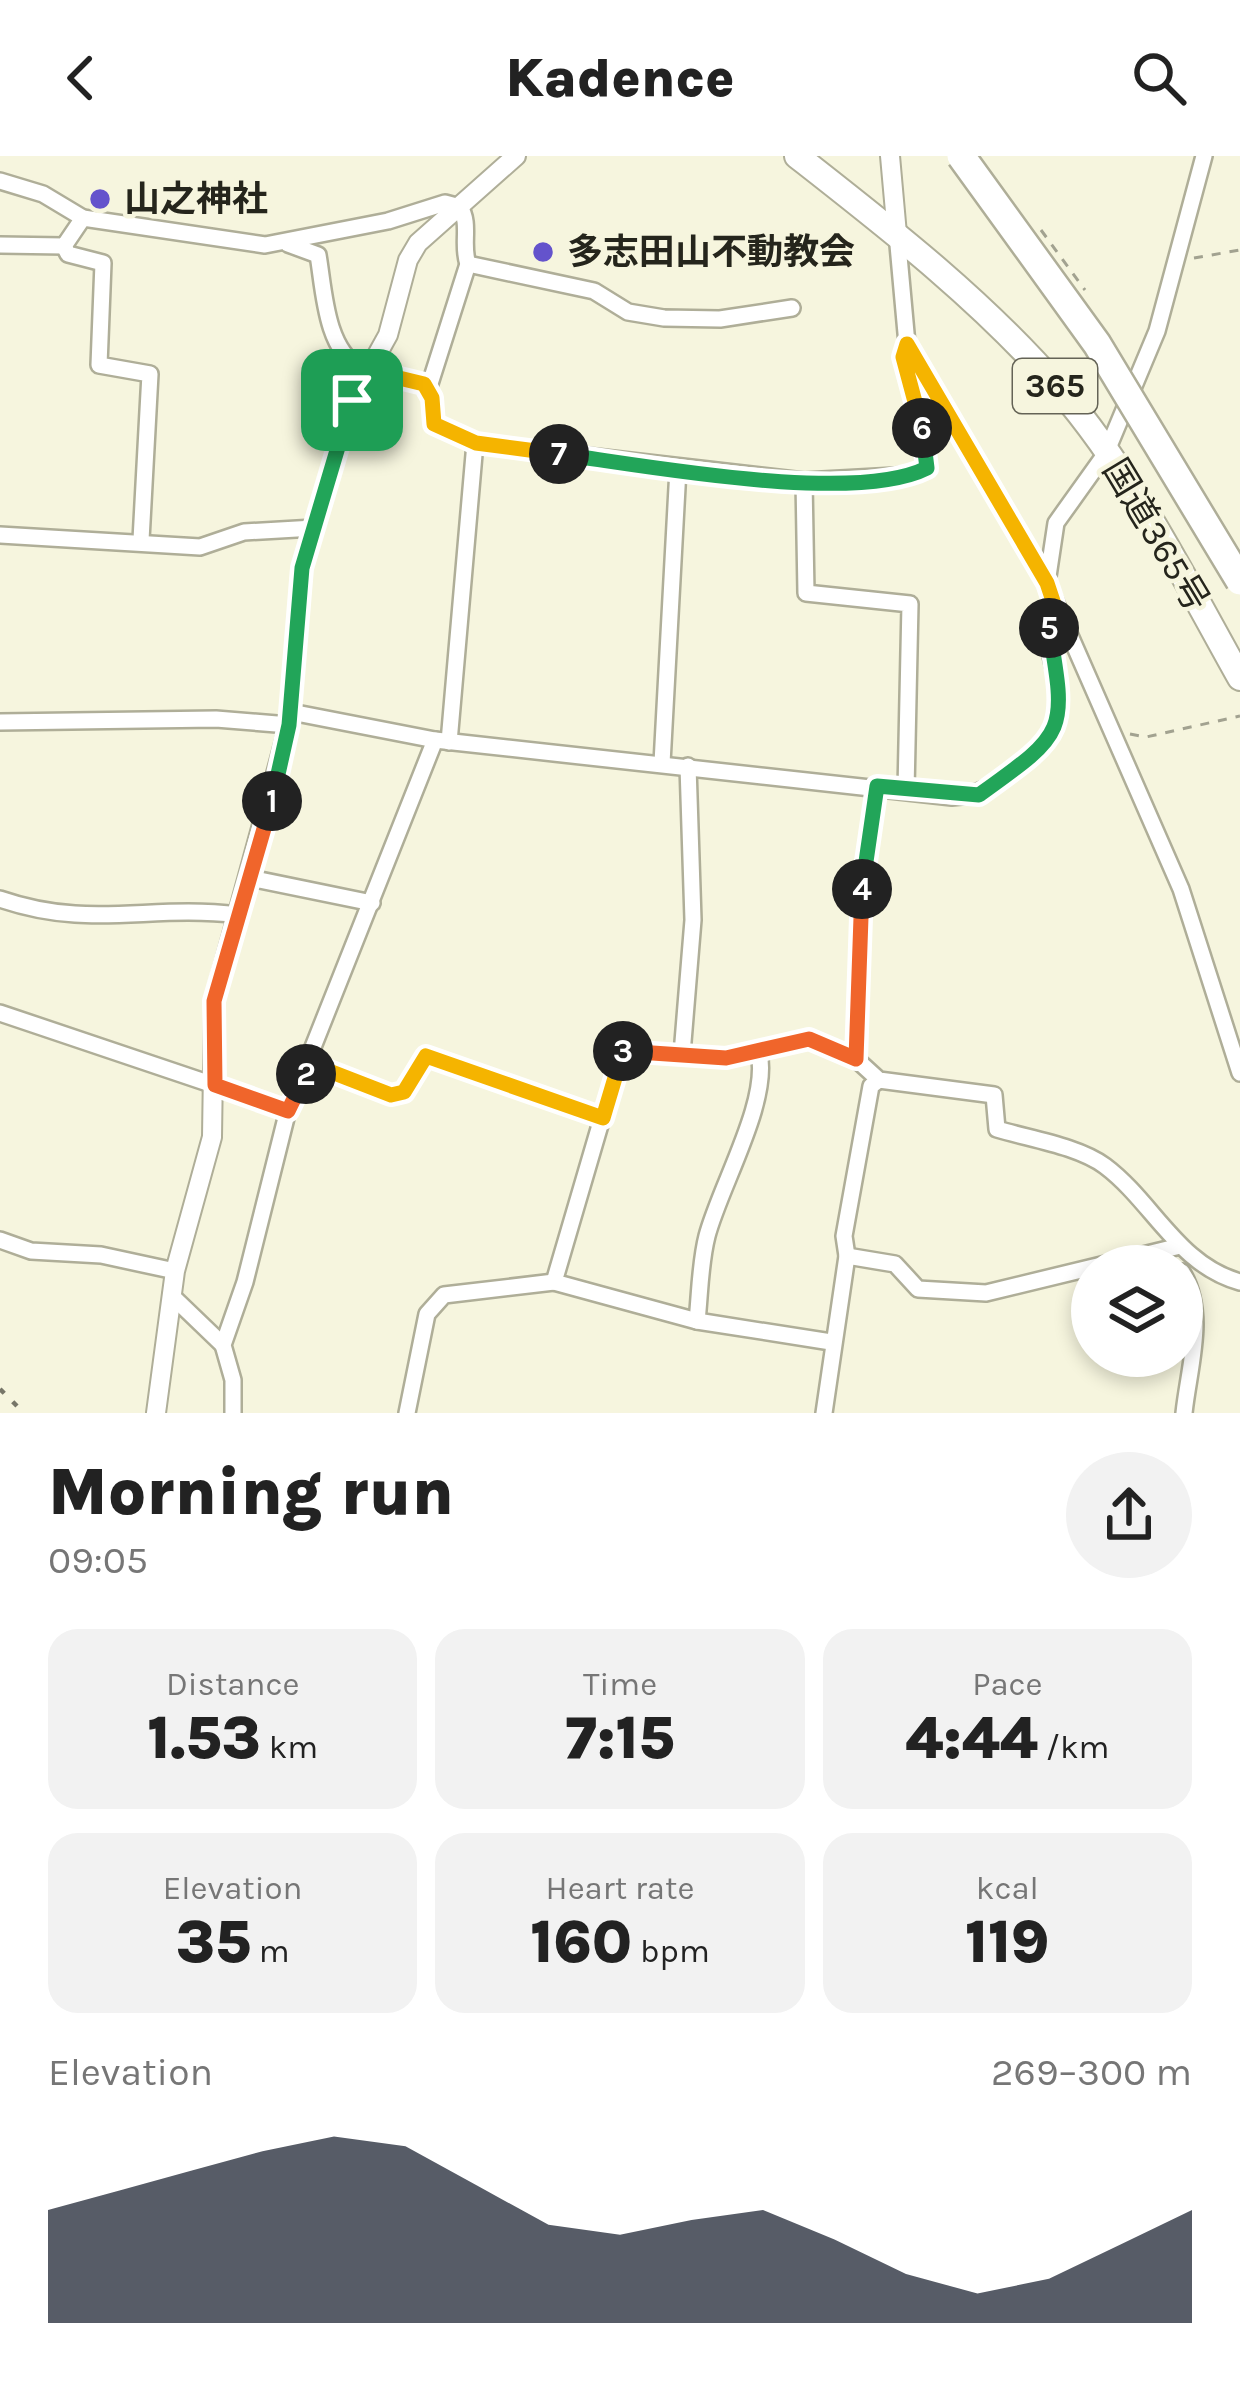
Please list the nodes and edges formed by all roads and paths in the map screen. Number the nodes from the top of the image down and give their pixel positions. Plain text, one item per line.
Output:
1 (516, 156) edge
2 (797, 156) edge
3 (890, 156) edge
4 (961, 156) edge
5 (1204, 156) edge
6 (0, 181) edge
7 (460, 207) junction
8 (83, 218) junction
9 (897, 234) junction
10 (288, 244) junction
11 (0, 245) edge
12 (64, 246) junction
13 (1240, 250) edge
14 (1176, 261) junction
15 (468, 264) junction
16 (792, 308) dead end
17 (907, 344) junction
18 (370, 371) junction
19 (428, 390) junction
20 (476, 443) junction
21 (1106, 452) junction
22 (678, 469) junction
23 (804, 481) junction
24 (314, 528) junction
25 (0, 535) edge
26 (141, 540) junction
27 (1240, 581) edge
28 (1047, 583) junction
29 (1054, 604) junction
30 (1240, 678) edge
31 (1240, 716) edge
32 (290, 718) junction
33 (0, 722) edge
34 (1124, 733) dead end
35 (442, 741) junction
36 (662, 763) junction
37 (688, 766) junction
38 (877, 786) junction
39 (906, 790) junction
40 (250, 878) junction
41 (0, 899) edge
42 (372, 903) junction
43 (238, 915) junction
44 (0, 1013) edge
45 (759, 1053) junction
46 (682, 1054) junction
47 (856, 1059) junction
48 (311, 1064) junction
49 (1240, 1073) edge
50 (879, 1080) junction
51 (215, 1085) junction
52 (288, 1111) junction
53 (603, 1118) junction
54 (0, 1240) edge
55 (1179, 1245) edge
56 (847, 1256) junction
57 (1203, 1263) edge
58 (175, 1271) junction
59 (1071, 1272) edge
60 (554, 1282) junction
61 (1240, 1282) edge
62 (171, 1294) junction
63 (697, 1321) junction
64 (831, 1342) junction
65 (223, 1345) junction
66 (1189, 1377) edge
67 (156, 1413) edge
68 (233, 1413) edge
69 (407, 1413) edge
70 (824, 1413) edge
71 (1184, 1413) edge

1 - 7 street
2 - 9 highway, 国道365号 / 365
3 - 9 street
4 - 27 highway, bridge
5 - 14 street
6 - 8 street
7 - 10 street
7 - 15 street
7 - 18 street
8 - 10 street
8 - 12 street
9 - 17 street
9 - 21 highway, 国道365号 / 365
10 - 18 street
11 - 12 street
12 - 26 street
13 - 14 path
14 - 21 street
15 - 16 street
15 - 19 street
17 - 23 street
17 - 28 street
18 - 19 street
18 - 24 street
19 - 20 street
20 - 22 street
20 - 35 street
21 - 28 street
21 - 30 highway, 国道365号 / 365
22 - 23 street
22 - 36 street
23 - 39 street
24 - 26 street
24 - 32 street
25 - 26 street
28 - 29 street
29 - 39 street
29 - 49 street
31 - 34 path
32 - 33 street
32 - 35 street
32 - 40 street
35 - 36 street
35 - 42 street
36 - 37 street
37 - 38 street
37 - 46 street
38 - 39 street
38 - 47 street
40 - 42 street
40 - 43 street
41 - 43 street
42 - 48 street
43 - 51 street
44 - 51 street
45 - 46 street
45 - 47 street
45 - 63 street
46 - 53 street
47 - 50 street
48 - 52 street
48 - 53 street
50 - 55 street
50 - 56 street
51 - 52 street
51 - 58 street
52 - 65 street
53 - 60 street
54 - 58 street
56 - 59 street
56 - 64 street
57 - 61 street
58 - 62 street
60 - 63 street
60 - 69 street
62 - 65 street
62 - 67 street
63 - 64 street
64 - 70 street
65 - 68 street
66 - 71 street

